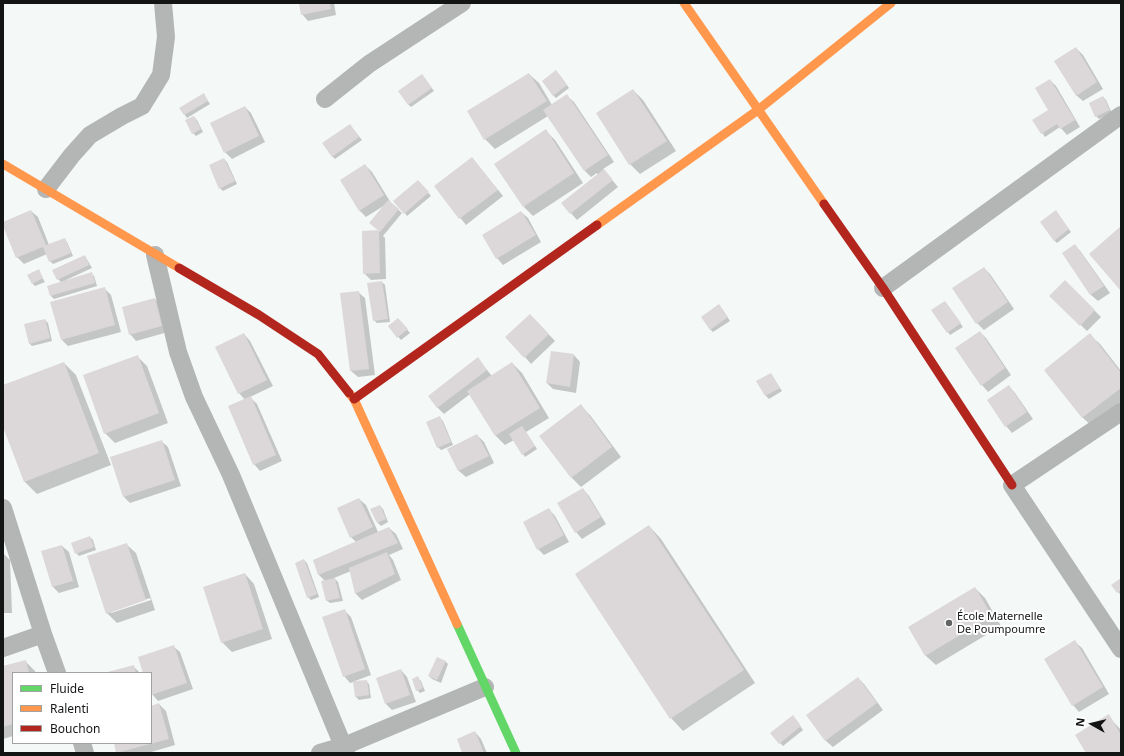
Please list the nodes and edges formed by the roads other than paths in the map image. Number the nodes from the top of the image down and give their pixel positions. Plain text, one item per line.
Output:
1 (162, 3) edge
2 (462, 3) edge
3 (684, 3) edge
4 (890, 3) edge
5 (325, 99) dead end
6 (758, 110) junction
7 (1121, 115) edge
8 (3, 164) edge
9 (46, 189) junction
10 (155, 254) junction
11 (883, 288) junction
12 (354, 399) junction
13 (1121, 412) edge
14 (1012, 485) junction
15 (3, 508) edge
16 (43, 634) junction
17 (3, 648) edge
18 (1121, 649) edge
19 (57, 672) edge
20 (485, 687) junction
21 (345, 749) edge
22 (320, 753) edge
23 (516, 753) edge

1 - 9 street
2 - 5 street
3 - 6 street
4 - 6 street
6 - 11 street
6 - 12 street
7 - 11 street
8 - 9 street
9 - 10 street
10 - 12 street
10 - 21 street
11 - 14 street
12 - 20 street
13 - 14 street
14 - 18 street
15 - 16 street
16 - 17 street
16 - 19 street
20 - 21 street
20 - 23 street
21 - 22 street

